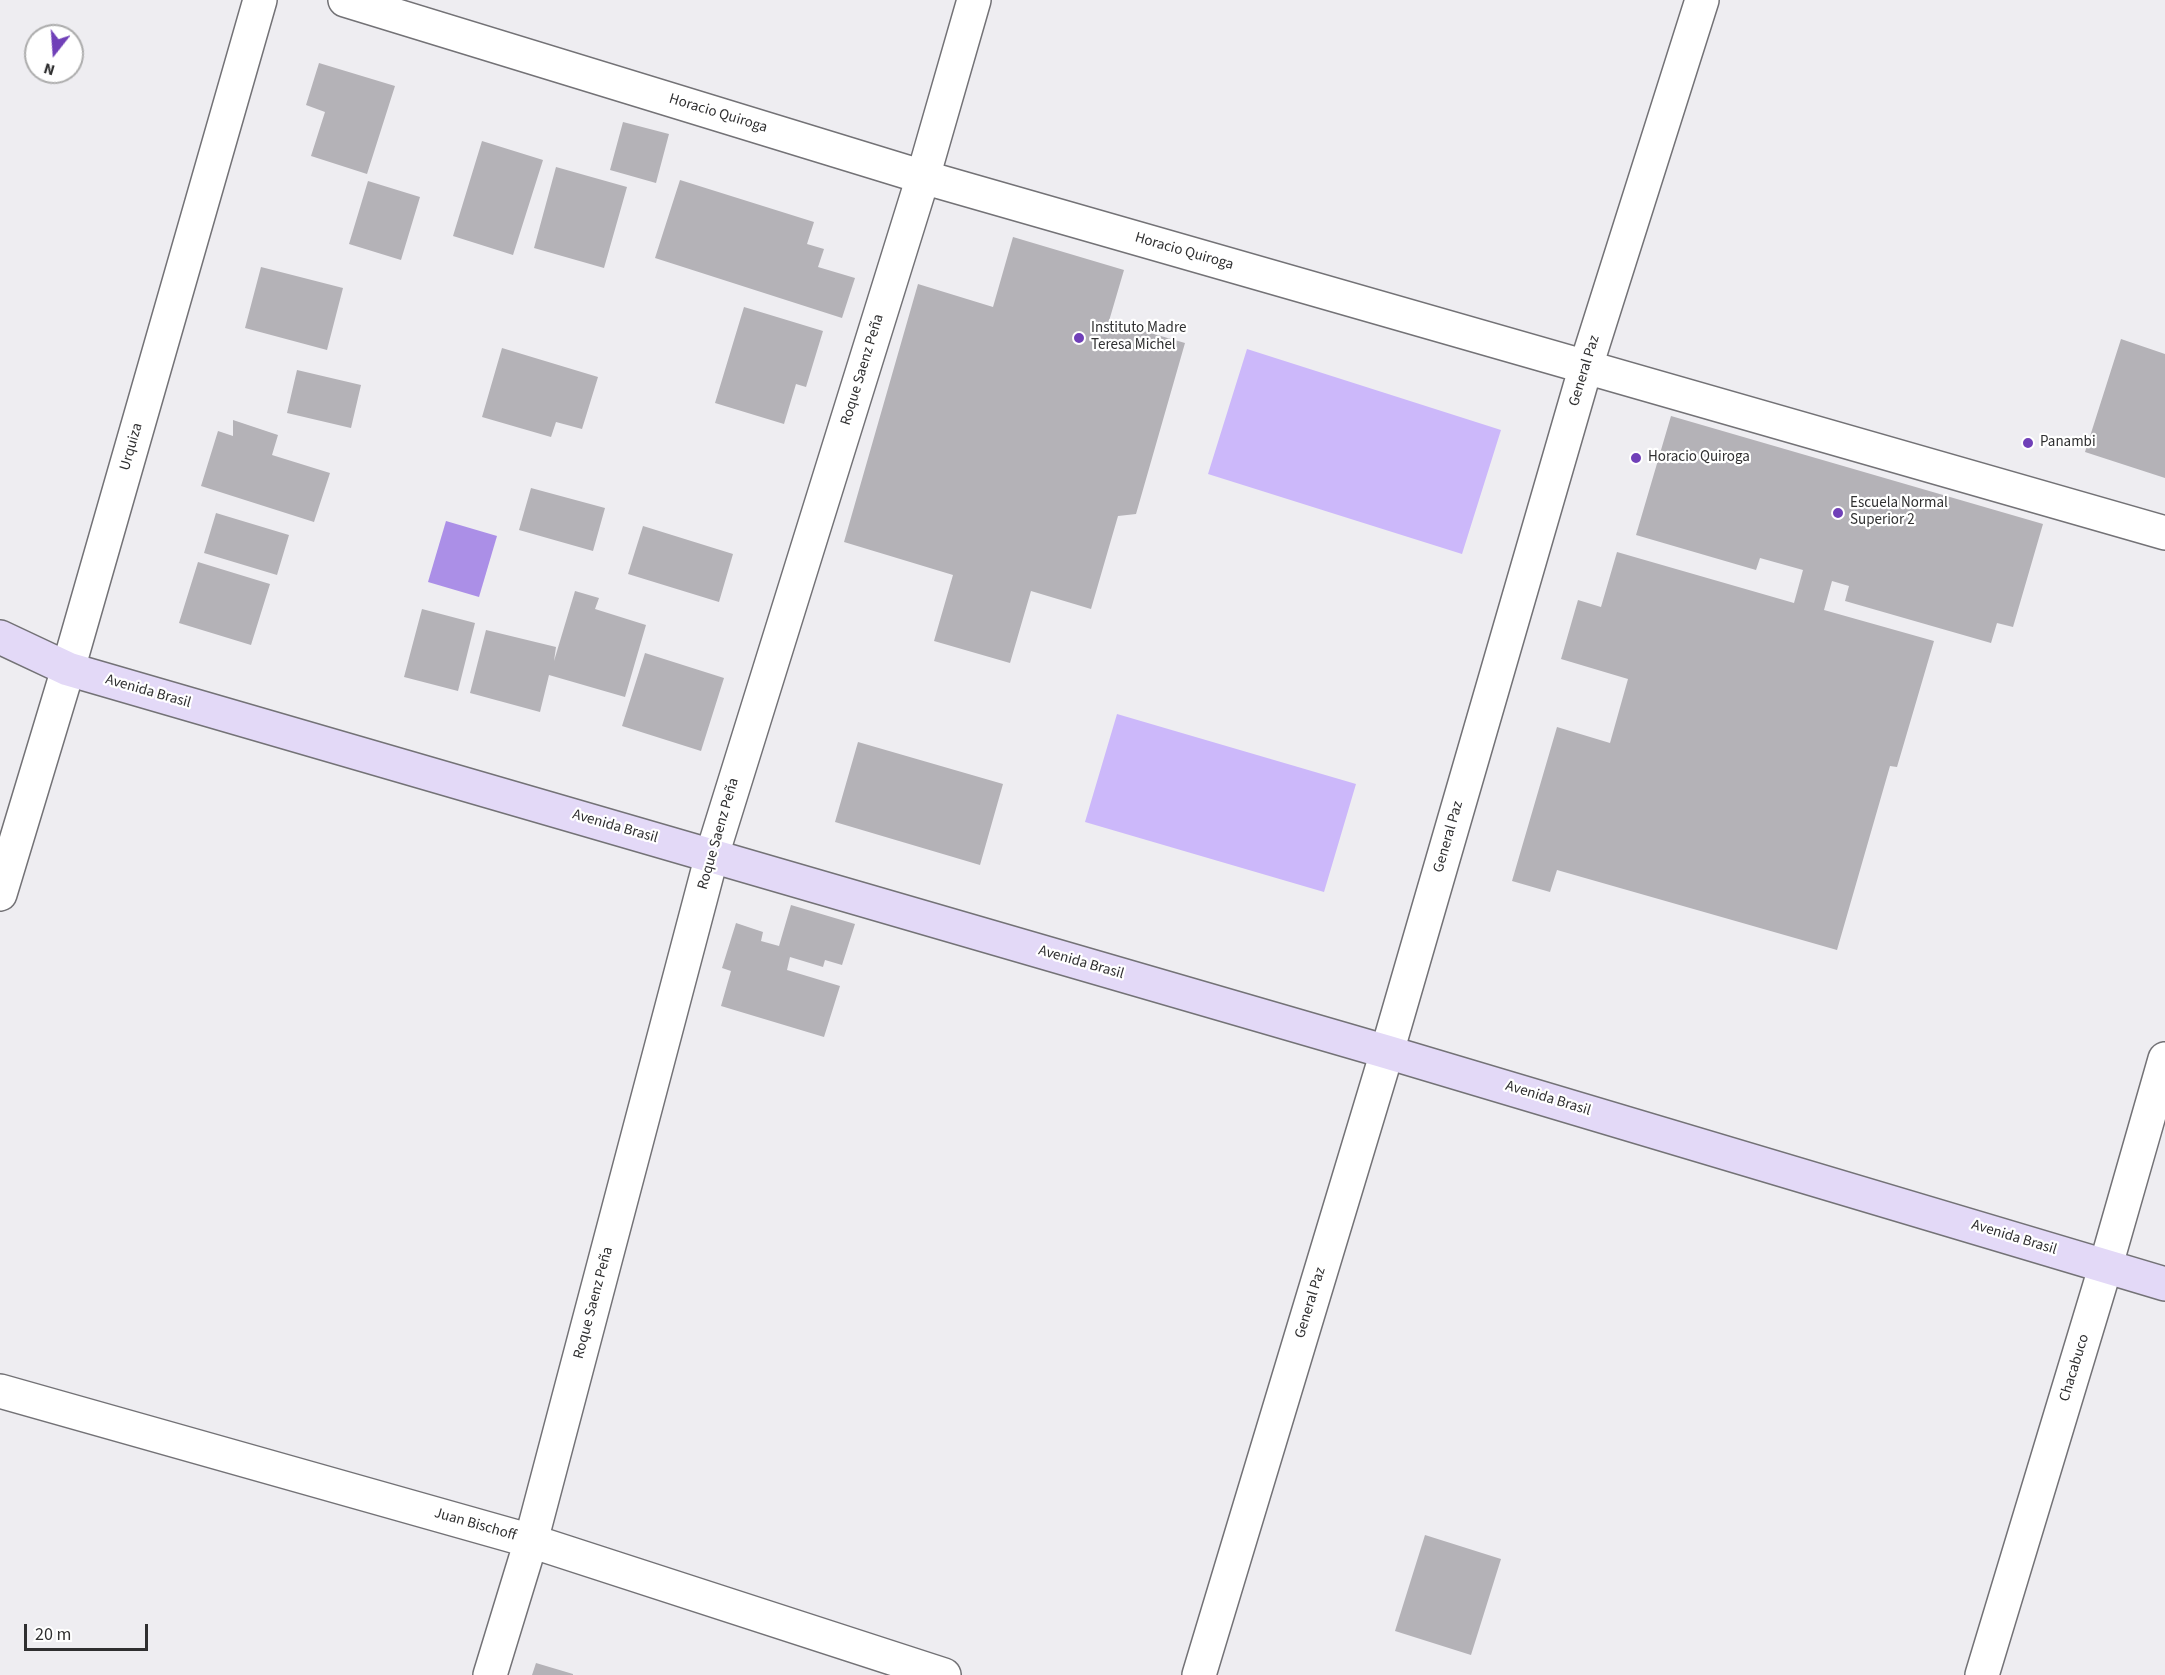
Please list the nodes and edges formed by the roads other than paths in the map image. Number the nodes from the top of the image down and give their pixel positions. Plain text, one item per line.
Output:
1 (261, 0) edge
2 (345, 0) edge
3 (974, 0) edge
4 (1702, 0) edge
5 (923, 177) junction
6 (1586, 366) junction
7 (2165, 533) edge
8 (0, 637) edge
9 (68, 669) junction
10 (712, 855) junction
11 (0, 894) edge
12 (1387, 1052) junction
13 (2165, 1059) edge
14 (2106, 1265) junction
15 (2165, 1284) edge
16 (0, 1392) edge
17 (531, 1541) junction
18 (490, 1675) edge
19 (945, 1675) edge
20 (1199, 1675) edge
21 (1982, 1675) edge

1 - 9 street, Urquiza
2 - 5 street, Horacio Quiroga
3 - 5 street, Roque Saenz Peña
4 - 6 street, General Paz
5 - 6 street, Horacio Quiroga
5 - 10 street, Roque Saenz Peña
6 - 7 street, Horacio Quiroga
6 - 12 street, General Paz
8 - 9 main road, Avenida Brasil
9 - 10 main road, Avenida Brasil
9 - 11 street, Urquiza
10 - 12 main road, Avenida Brasil
10 - 17 street, Roque Saenz Peña
12 - 14 main road, Avenida Brasil
12 - 20 street, General Paz
13 - 14 street, Chacabuco
14 - 15 main road, Avenida Brasil
14 - 21 street, Chacabuco
16 - 17 street, Juan Bischoff
17 - 18 street, Roque Saenz Peña
17 - 19 street, Juan Bischoff

